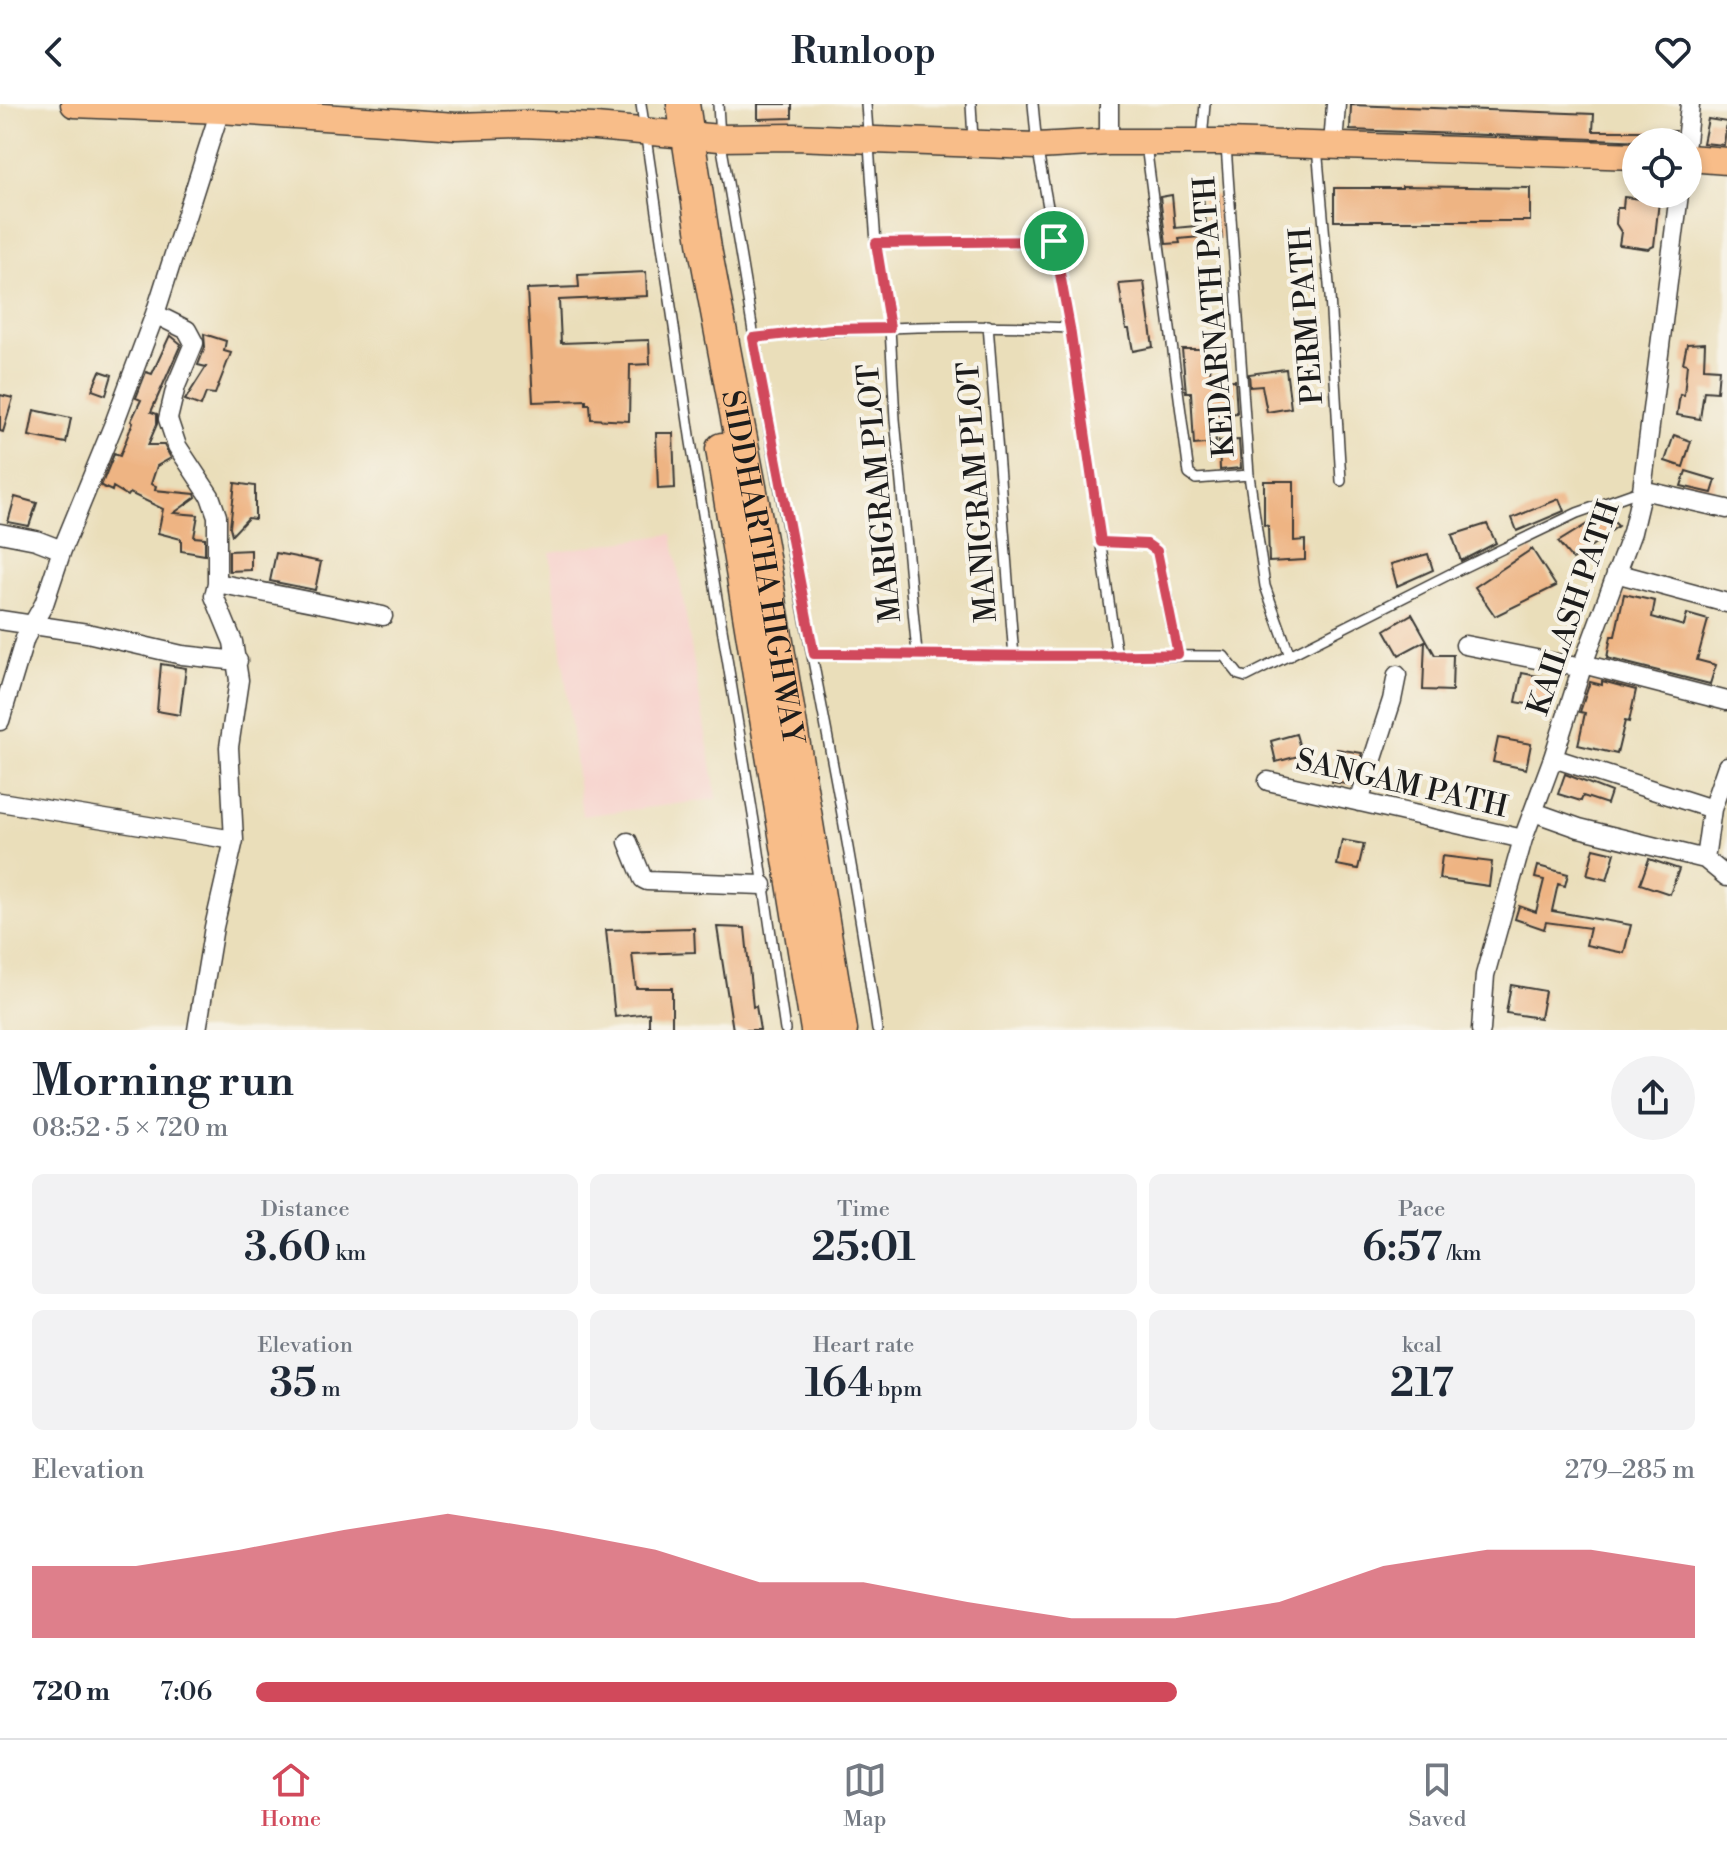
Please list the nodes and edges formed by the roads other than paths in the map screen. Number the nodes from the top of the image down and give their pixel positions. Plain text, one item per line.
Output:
1 (74, 104) edge
2 (641, 104) edge
3 (683, 104) edge
4 (718, 104) edge
5 (866, 104) edge
6 (971, 104) edge
7 (1033, 104) edge
8 (1109, 104) edge
9 (1205, 104) edge
10 (1336, 104) edge
11 (1690, 104) edge
12 (221, 107) edge
13 (334, 111) edge
14 (669, 127) edge
15 (1687, 128) edge
16 (720, 138) junction
17 (869, 140) junction
18 (1109, 142) junction
19 (1145, 142) junction
20 (1214, 142) junction
21 (973, 143) junction
22 (1037, 146) junction
23 (1325, 146) junction
24 (1622, 156) edge
25 (1702, 159) edge
26 (1727, 161) edge
27 (1677, 208) edge
28 (1054, 241) junction
29 (876, 243) junction
30 (155, 314) junction
31 (988, 325) junction
32 (890, 328) junction
33 (1070, 328) junction
34 (753, 338) junction
35 (1249, 475) junction
36 (1341, 481) dead end
37 (1642, 490) junction
38 (1727, 509) edge
39 (0, 533) edge
40 (1101, 542) junction
41 (62, 550) junction
42 (1616, 573) junction
43 (217, 583) junction
44 (1727, 603) edge
45 (383, 616) dead end
46 (0, 620) edge
47 (33, 624) junction
48 (1465, 645) dead end
49 (917, 653) junction
50 (814, 654) junction
51 (1178, 654) junction
52 (1290, 656) junction
53 (1014, 657) junction
54 (1117, 657) junction
55 (238, 661) junction
56 (1583, 666) junction
57 (1397, 675) dead end
58 (1727, 701) edge
59 (0, 721) edge
60 (1553, 758) junction
61 (1725, 778) edge
62 (1268, 781) dead end
63 (0, 802) edge
64 (1359, 802) junction
65 (1712, 809) junction
66 (1534, 812) junction
67 (1523, 839) junction
68 (234, 840) junction
69 (628, 842) dead end
70 (1705, 859) junction
71 (1727, 877) edge
72 (763, 885) junction
73 (197, 1030) edge
74 (785, 1030) edge
75 (817, 1030) edge
76 (841, 1030) edge
77 (877, 1030) edge
78 (1481, 1030) edge

1 - 12 main road
2 - 14 lane
3 - 14 highway, SIDDHARTHA HIGHWAY
4 - 16 lane
5 - 17 lane, MARIGRAM PLOT
6 - 21 lane
7 - 22 lane
8 - 18 street
9 - 20 lane, KEDARNATH PATH
10 - 23 street
11 - 15 street
12 - 13 main road
12 - 30 street
13 - 14 main road
14 - 16 main road
14 - 72 lane
14 - 75 highway, SIDDHARTHA HIGHWAY
14 - 76 highway, SIDDHARTHA HIGHWAY
16 - 17 main road
16 - 34 lane
17 - 21 main road
17 - 29 lane, MARIGRAM PLOT
18 - 19 main road
18 - 22 main road
19 - 20 main road
19 - 35 lane, KEDARNATH PATH
20 - 23 main road
20 - 35 lane, KEDARNATH PATH
21 - 22 main road
22 - 28 lane
23 - 24 main road
23 - 36 lane, PERM PATH
25 - 26 main road
27 - 37 street, KAILASH PATH
28 - 29 lane
28 - 33 lane
29 - 32 lane, MARIGRAM PLOT
30 - 41 street
30 - 43 street
31 - 32 lane
31 - 33 lane
31 - 53 lane, MANIGRAM PLOT
32 - 34 lane
32 - 49 lane, MARIGRAM PLOT
33 - 40 lane
34 - 50 lane
35 - 52 lane
37 - 38 street
37 - 42 street, KAILASH PATH
37 - 52 lane
39 - 41 street
40 - 51 lane
40 - 54 lane
41 - 47 street
42 - 44 street
42 - 56 street, KAILASH PATH
43 - 45 street
43 - 55 street
46 - 47 street
47 - 55 street
47 - 59 street
48 - 56 street
49 - 50 lane, MANIGRAM PLOT
49 - 53 lane, MANIGRAM PLOT
50 - 77 lane
51 - 52 lane, MANIGRAM PLOT
51 - 54 lane, MANIGRAM PLOT
53 - 54 lane, MANIGRAM PLOT
55 - 68 street
56 - 58 street
56 - 60 street, KAILASH PATH
57 - 64 street
60 - 65 street
60 - 66 street, KAILASH PATH
61 - 65 street
62 - 64 street, SANGAM PATH
63 - 68 street
64 - 67 street, SANGAM PATH
65 - 70 street
66 - 67 street, KAILASH PATH
66 - 70 street
67 - 78 street, KAILASH PATH
68 - 73 street
69 - 72 street
70 - 71 street
72 - 74 lane

